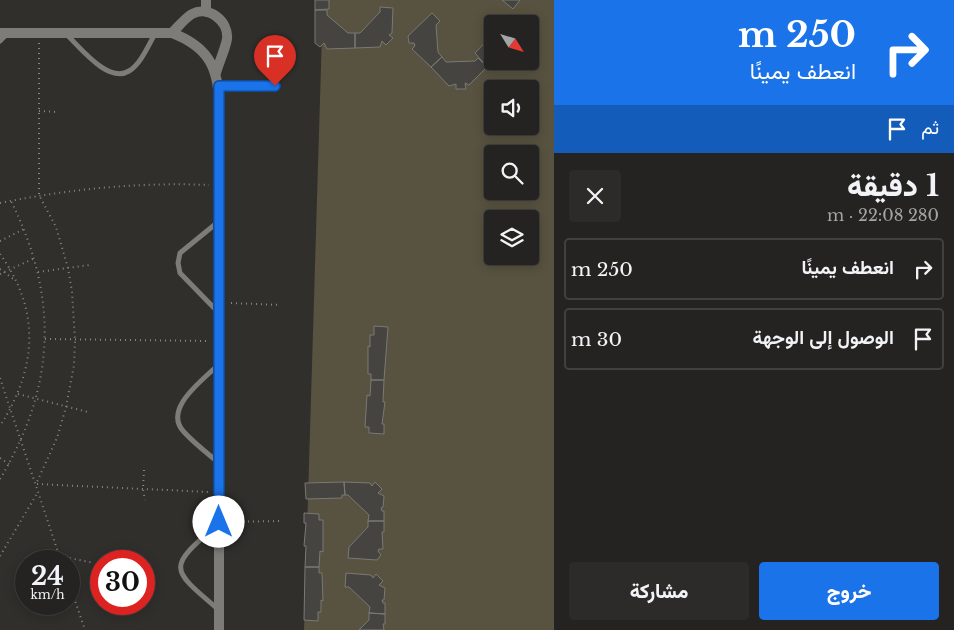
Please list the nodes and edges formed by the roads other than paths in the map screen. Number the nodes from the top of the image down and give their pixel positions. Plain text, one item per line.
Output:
1 (206, 0) edge
2 (206, 12) junction
3 (156, 32) junction
4 (65, 33) junction
5 (172, 33) junction
6 (2, 36) edge
7 (216, 73) junction
8 (219, 86) junction
9 (275, 86) dead end
10 (219, 222) junction
11 (218, 308) junction
12 (219, 364) junction
13 (219, 463) junction
14 (219, 522) junction
15 (220, 610) junction
16 (220, 630) edge

1 - 2 street
2 - 5 street
2 - 7 street
3 - 4 street
3 - 4 lane
3 - 5 street
4 - 6 street
5 - 7 street
7 - 8 street
8 - 9 lane
8 - 10 street
10 - 11 street
10 - 11 lane
11 - 12 street
12 - 13 street
12 - 13 lane
13 - 14 street
14 - 15 street
14 - 15 lane
15 - 16 street

